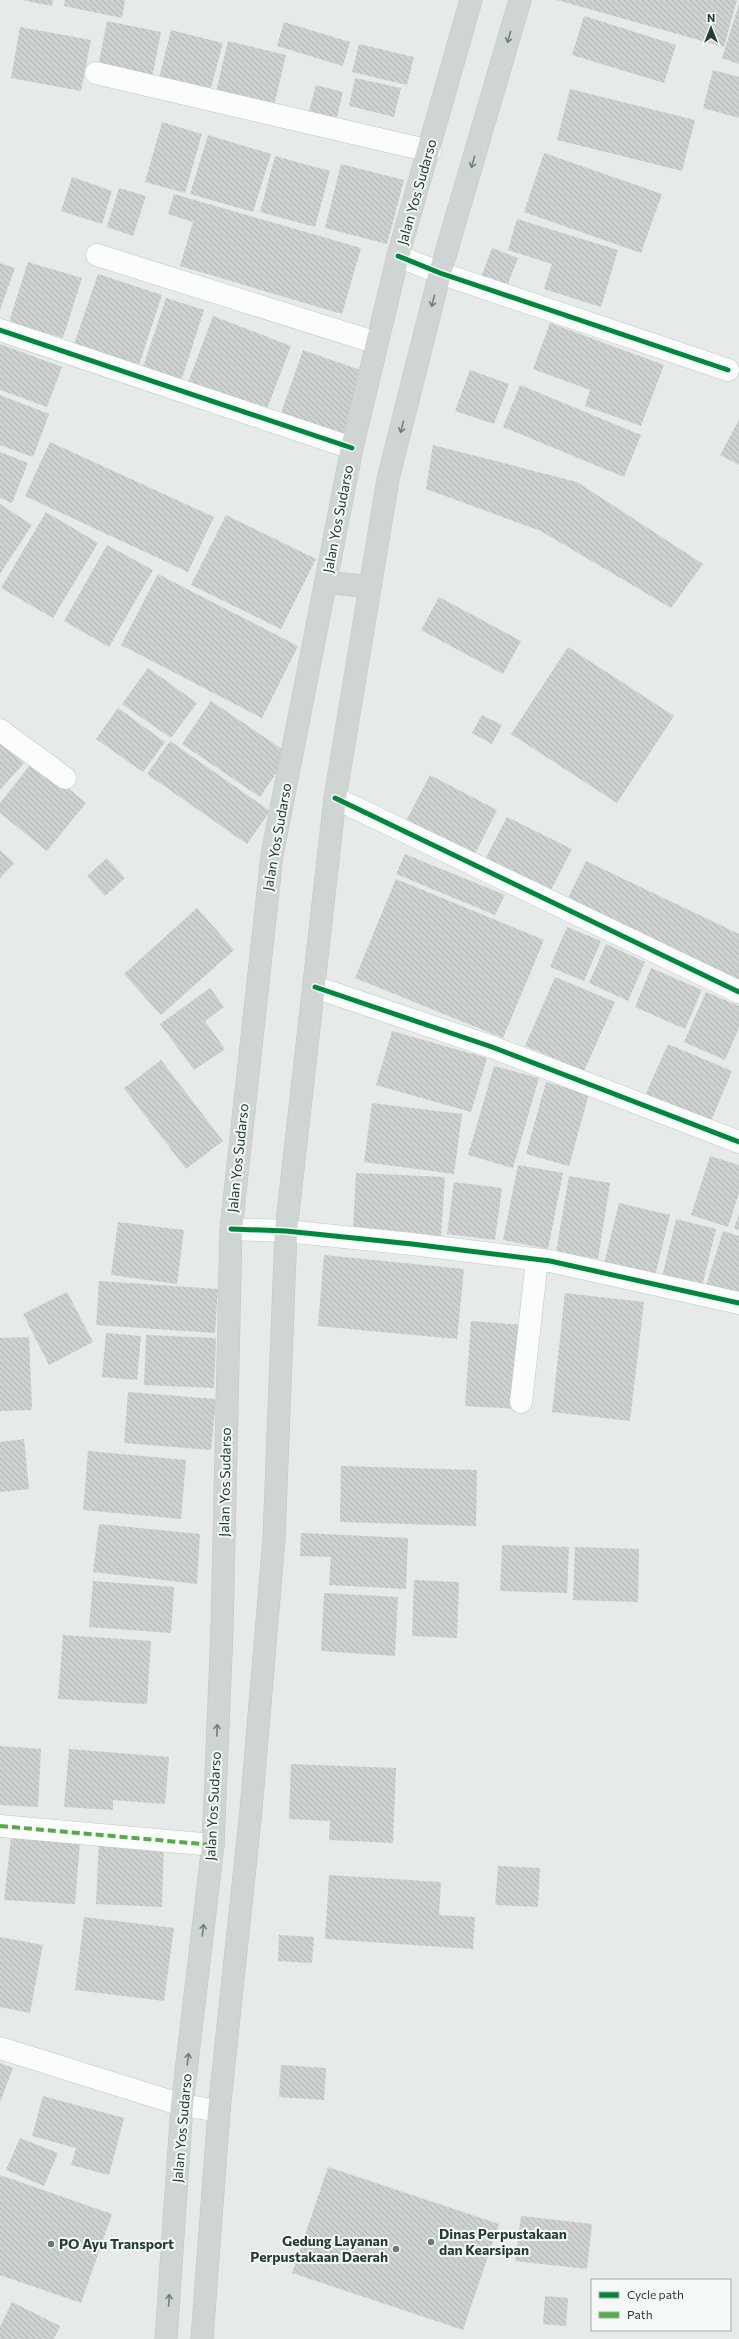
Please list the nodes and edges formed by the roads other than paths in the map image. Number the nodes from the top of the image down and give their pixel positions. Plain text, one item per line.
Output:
1 (471, 0) edge
2 (520, 0) edge
3 (96, 73) dead end
4 (430, 151) junction
5 (97, 255) dead end
6 (398, 256) junction
7 (440, 273) junction
8 (0, 330) edge
9 (377, 343) junction
10 (728, 370) dead end
11 (352, 448) junction
12 (326, 582) junction
13 (370, 587) junction
14 (0, 730) edge
15 (65, 778) dead end
16 (335, 798) junction
17 (315, 987) junction
18 (739, 992) edge
19 (739, 1142) edge
20 (231, 1229) junction
21 (286, 1231) junction
22 (537, 1260) junction
23 (739, 1303) edge
24 (521, 1402) dead end
25 (0, 1826) edge
26 (213, 1845) junction
27 (0, 2048) edge
28 (182, 2105) junction
29 (219, 2111) junction
30 (166, 2339) edge
31 (202, 2339) edge

1 - 4 main road, Jalan Yos Sudarso
2 -> 7 main road
3 - 4 street
4 - 6 main road, Jalan Yos Sudarso
5 - 9 street
6 - 7 street
6 - 9 main road, Jalan Yos Sudarso
7 - 10 street
7 -> 13 main road
8 - 11 street
9 - 11 main road, Jalan Yos Sudarso
11 - 12 main road, Jalan Yos Sudarso
12 - 13 main road
12 - 20 main road, Jalan Yos Sudarso
13 - 16 main road
14 - 15 street
16 - 17 main road
16 - 18 street
17 - 19 street
17 - 21 main road
20 - 21 street
26 -> 20 main road, Jalan Yos Sudarso
21 - 22 street
21 - 29 main road
22 - 23 street
22 - 24 street
25 - 26 street
28 -> 26 main road, Jalan Yos Sudarso
27 - 28 street
28 - 29 street
30 -> 28 main road, Jalan Yos Sudarso
29 - 31 main road

